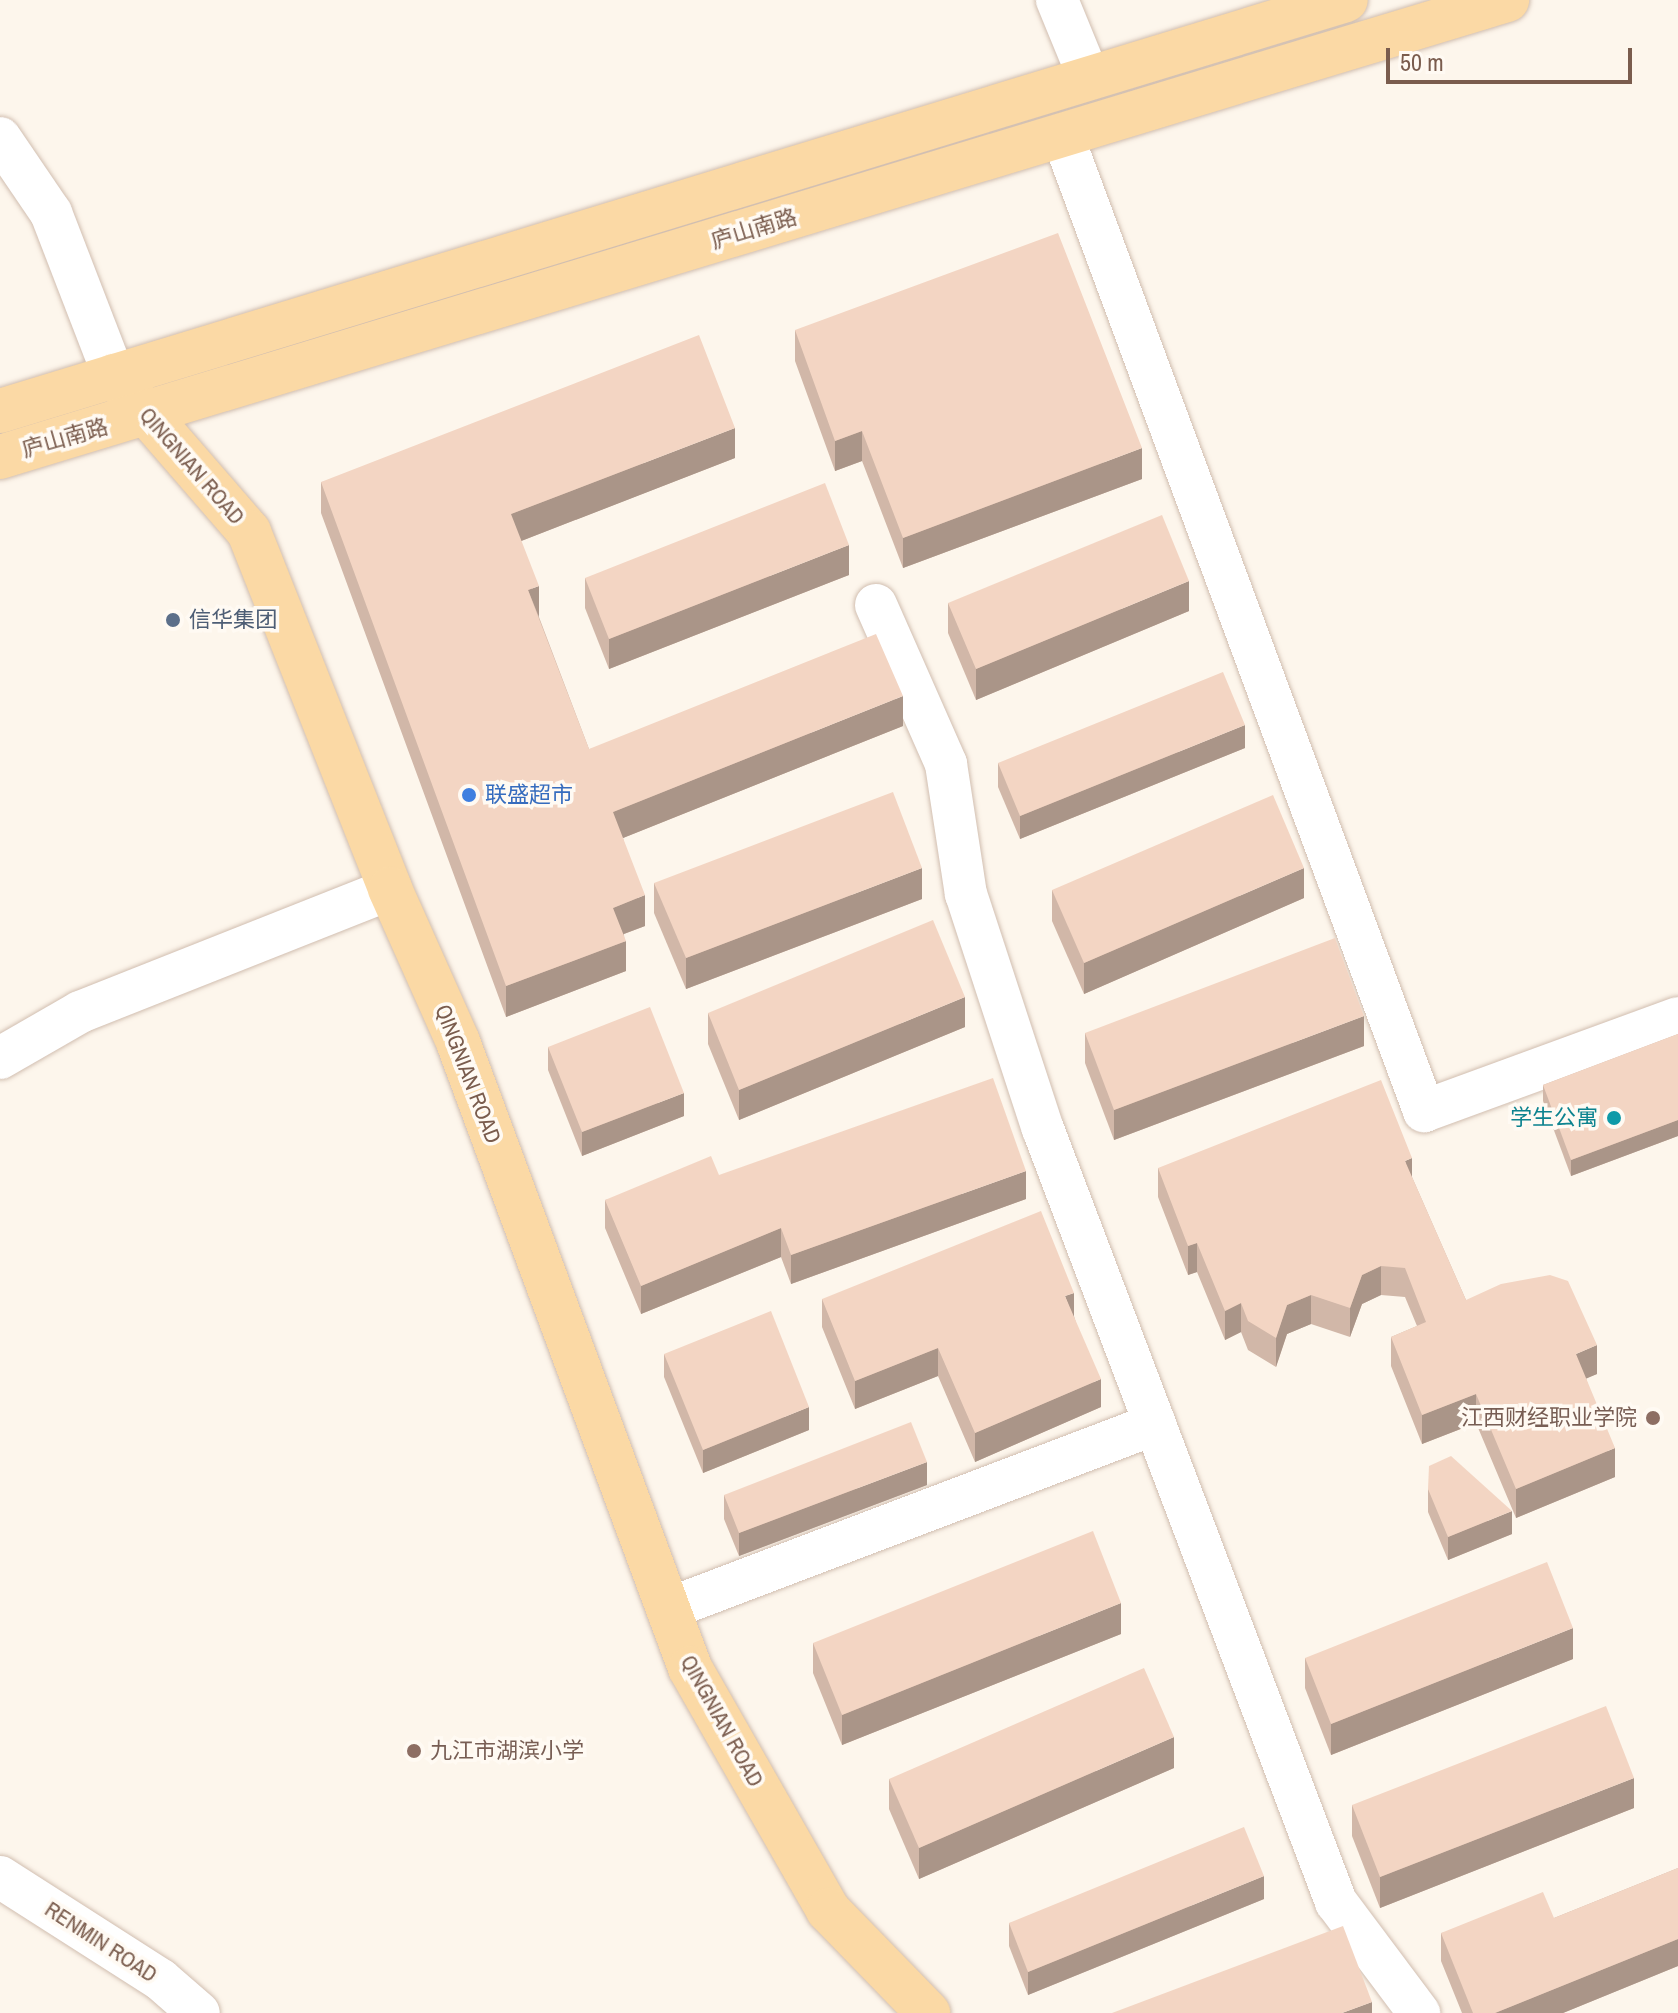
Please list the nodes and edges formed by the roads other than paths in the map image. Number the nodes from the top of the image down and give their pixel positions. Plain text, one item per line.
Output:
1 (1057, 0) edge
2 (1346, 0) edge
3 (1507, 0) edge
4 (1089, 78) junction
5 (1063, 137) junction
6 (0, 138) edge
7 (114, 376) junction
8 (0, 411) edge
9 (147, 414) junction
10 (0, 457) edge
11 (876, 605) dead end
12 (390, 889) junction
13 (1678, 1018) edge
14 (0, 1058) edge
15 (1155, 1424) junction
16 (668, 1609) junction
17 (0, 1877) edge
18 (199, 2013) edge
19 (928, 2013) edge
20 (1419, 2013) edge

1 - 4 street
2 - 4 main road, 庐山南路
3 - 5 main road, 庐山南路
4 - 7 main road, 庐山南路
5 - 9 main road, 庐山南路
5 - 13 street
6 - 7 street, QINGNIAN ROAD
7 - 8 main road, 庐山南路
7 - 9 main road, QINGNIAN ROAD
9 - 10 main road, 庐山南路
9 - 12 main road, QINGNIAN ROAD
11 - 15 street
12 - 14 street
12 - 16 main road, QINGNIAN ROAD
15 - 16 street
15 - 20 street
16 - 19 main road, QINGNIAN ROAD
17 - 18 street, RENMIN ROAD

